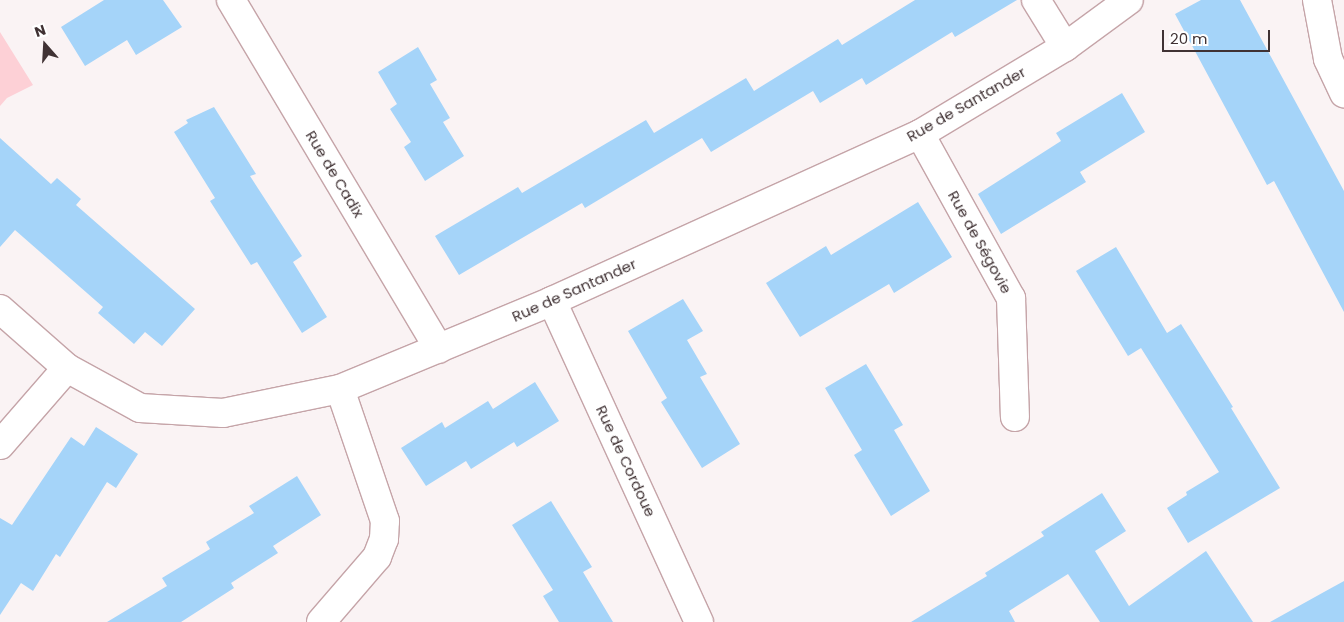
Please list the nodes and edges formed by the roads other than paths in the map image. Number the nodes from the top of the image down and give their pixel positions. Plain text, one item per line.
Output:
1 (231, 0) edge
2 (1036, 0) edge
3 (1129, 0) edge
4 (1318, 0) edge
5 (1065, 47) junction
6 (1344, 94) edge
7 (920, 134) junction
8 (552, 301) junction
9 (0, 309) edge
10 (439, 349) junction
11 (67, 368) junction
12 (340, 389) junction
13 (1015, 417) dead end
14 (0, 445) edge
15 (321, 622) edge
16 (699, 622) edge

1 - 10 street, Rue de Cadix
2 - 5 street
3 - 5 street, Rue de Santander
4 - 6 street
5 - 7 street, Rue de Santander
7 - 8 street, Rue de Santander
7 - 13 street, Rue de Ségovie
8 - 10 street, Rue de Santander
8 - 16 street, Rue de Cordoue
9 - 11 street, Rue de Santander
10 - 12 street, Rue de Santander
11 - 12 street, Rue de Santander
11 - 14 street
12 - 15 street

